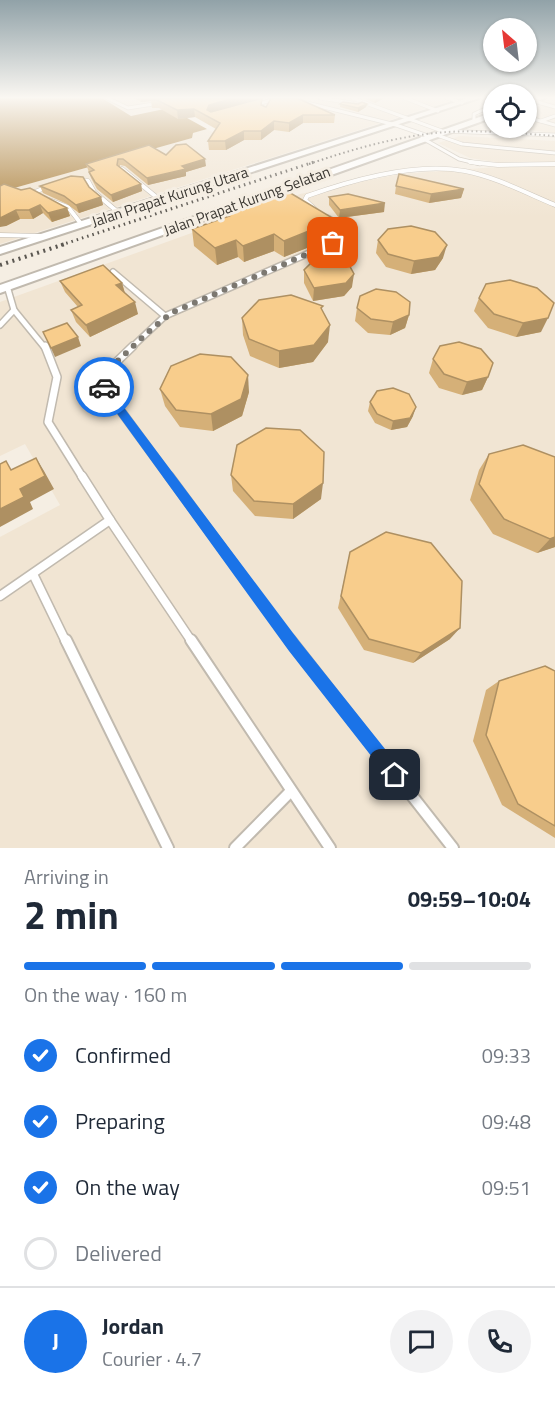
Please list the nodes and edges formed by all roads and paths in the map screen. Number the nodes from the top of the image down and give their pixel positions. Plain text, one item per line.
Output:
1 (356, 138) edge
2 (424, 138) edge
3 (434, 138) edge
4 (440, 138) edge
5 (555, 153) edge
6 (555, 164) edge
7 (122, 169) edge
8 (70, 180) edge
9 (48, 186) edge
10 (160, 200) junction
11 (555, 205) edge
12 (119, 213) junction
13 (82, 225) junction
14 (0, 235) edge
15 (46, 237) junction
16 (0, 251) edge
17 (113, 272) edge
18 (4, 287) edge
19 (14, 310) junction
20 (165, 316) junction
21 (0, 325) edge
22 (111, 520) junction
23 (33, 574) junction
24 (0, 596) edge
25 (291, 792) junction
26 (168, 848) edge
27 (235, 848) edge
28 (330, 848) edge
29 (453, 848) edge

1 - 10 street, Jalan Prapat Kurung Utara
2 - 18 street, Jalan Prapat Kurung Selatan
3 - 6 lane
4 - 5 lane
7 - 10 lane
8 - 12 lane
9 - 13 lane
10 - 12 street, Jalan Prapat Kurung Utara
11 - 20 lane
12 - 13 street, Jalan Prapat Kurung Utara
13 - 15 street, Jalan Prapat Kurung Utara
14 - 15 lane
15 - 16 street, Jalan Prapat Kurung Utara
17 - 20 lane
18 - 19 lane
19 - 21 lane
19 - 22 lane
20 - 29 lane
22 - 23 lane
22 - 25 lane
23 - 24 lane
23 - 26 lane
25 - 27 lane
25 - 28 lane

